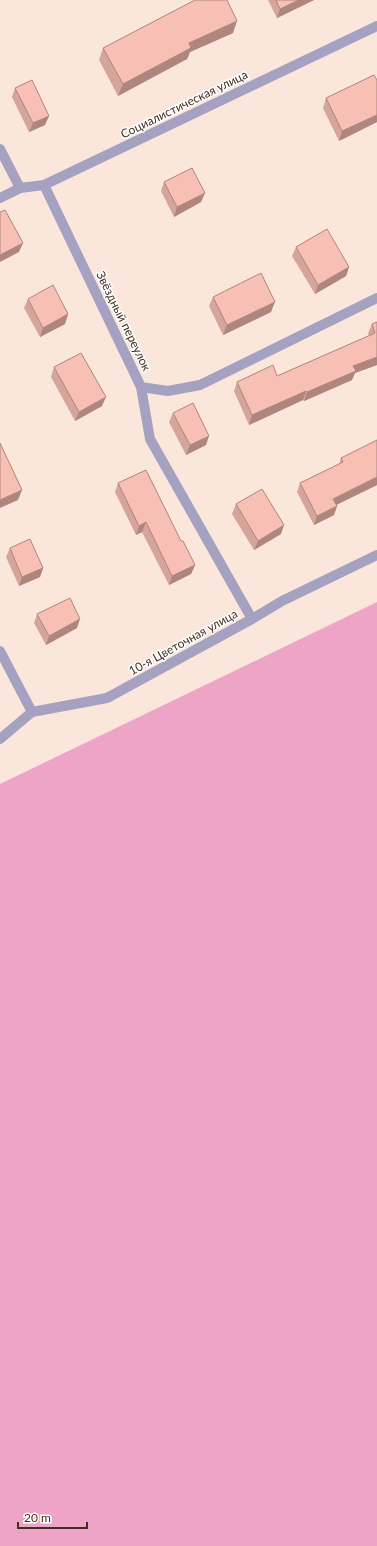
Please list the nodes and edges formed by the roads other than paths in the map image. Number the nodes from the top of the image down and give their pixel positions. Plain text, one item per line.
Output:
1 (377, 26) edge
2 (0, 148) edge
3 (44, 185) junction
4 (20, 188) junction
5 (0, 198) edge
6 (377, 298) edge
7 (142, 387) junction
8 (377, 555) edge
9 (252, 619) junction
10 (0, 651) edge
11 (32, 712) junction
12 (0, 739) edge

1 - 3 lane, Социалистическая улица
2 - 4 lane
3 - 4 lane, Социалистическая улица
3 - 7 lane, Звёздный переулок
4 - 5 lane, Социалистическая улица
6 - 7 lane, Звёздный переулок
7 - 9 lane
8 - 9 lane, 10-я Цветочная улица
9 - 11 lane, 10-я Цветочная улица
10 - 11 lane
11 - 12 lane, 10-я Цветочная улица

